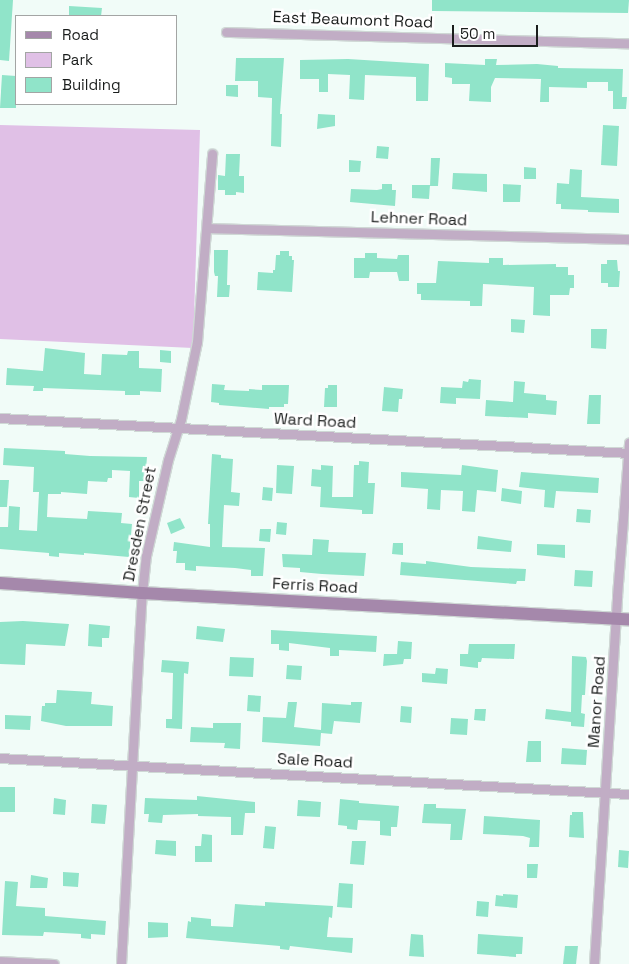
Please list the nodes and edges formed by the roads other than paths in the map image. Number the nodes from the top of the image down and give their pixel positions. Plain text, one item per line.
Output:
1 (226, 32) dead end
2 (629, 43) edge
3 (212, 154) dead end
4 (208, 228) junction
5 (629, 239) edge
6 (0, 418) edge
7 (177, 429) junction
8 (629, 442) edge
9 (628, 453) edge
10 (0, 583) edge
11 (142, 593) junction
12 (623, 619) edge
13 (0, 758) edge
14 (133, 766) junction
15 (606, 792) junction
16 (629, 794) edge
17 (0, 961) edge
18 (54, 964) edge
19 (121, 964) edge
20 (594, 964) edge

1 - 2 street, East Beaumont Road
3 - 4 street, Dresden Street
4 - 5 street, Lehner Road
4 - 7 street, Dresden Street
6 - 7 street, Ward Road
7 - 9 street, Ward Road
7 - 11 street, Dresden Street
8 - 9 street, Manor Road
9 - 12 street, Manor Road
10 - 11 main road, Ferris Road
11 - 12 main road, Ferris Road
11 - 14 street, Dresden Street
12 - 15 street, Manor Road
13 - 14 street, Sale Road
14 - 15 street, Sale Road
14 - 19 street, Dresden Street
15 - 16 street, Sale Road
15 - 20 street, Manor Road
17 - 18 street

